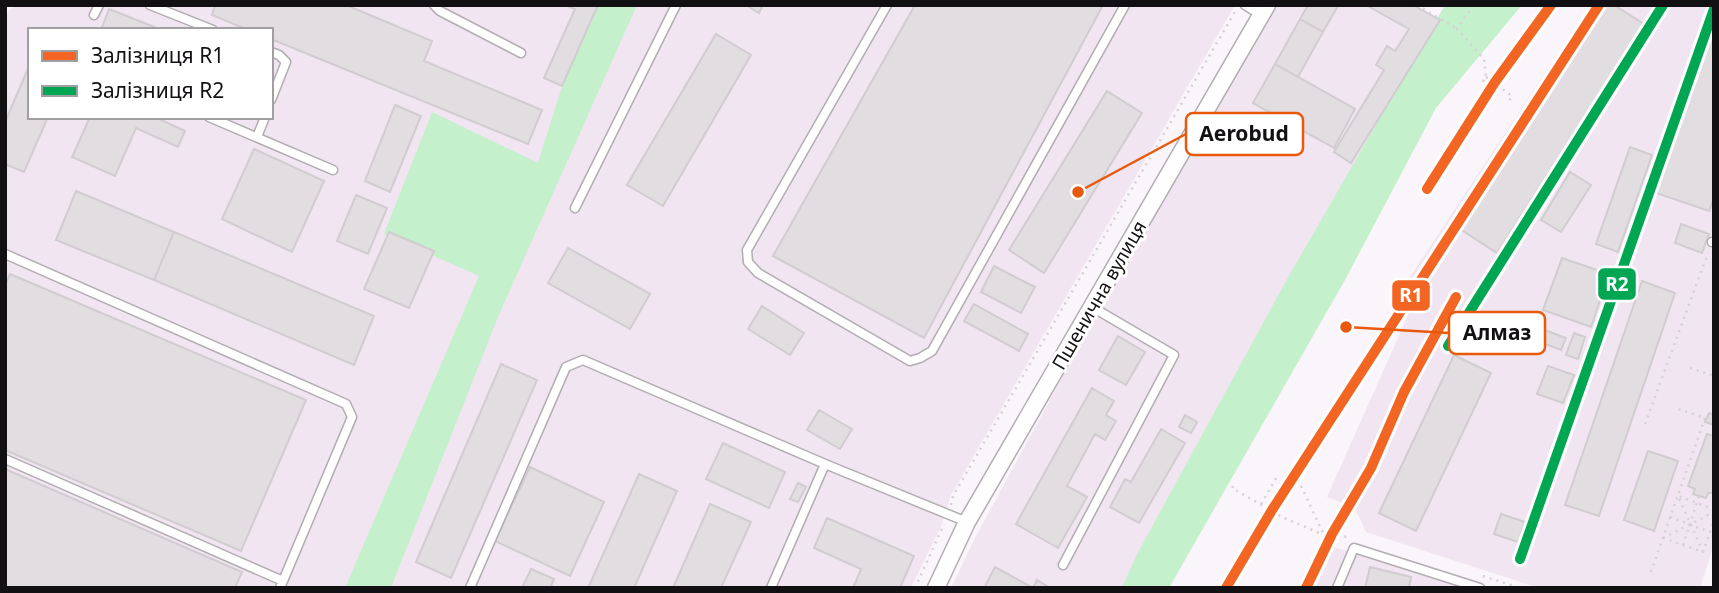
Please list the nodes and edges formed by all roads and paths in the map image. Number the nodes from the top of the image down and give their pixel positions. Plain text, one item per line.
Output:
1 (99, 5) edge
2 (150, 5) edge
3 (434, 5) edge
4 (676, 5) edge
5 (887, 5) edge
6 (1125, 5) edge
7 (1239, 5) edge
8 (1245, 5) edge
9 (1417, 5) edge
10 (1473, 5) edge
11 (1264, 10) edge
12 (94, 15) dead end
13 (208, 28) edge
14 (1457, 29) junction
15 (273, 53) edge
16 (521, 53) dead end
17 (1486, 77) junction
18 (1482, 83) dead end
19 (273, 95) edge
20 (1507, 104) dead end
21 (214, 119) edge
22 (264, 119) edge
23 (257, 137) junction
24 (333, 170) dead end
25 (575, 208) dead end
26 (1713, 242) edge
27 (5, 254) edge
28 (1092, 307) junction
29 (1690, 368) dead end
30 (1714, 376) edge
31 (1675, 408) dead end
32 (1645, 424) dead end
33 (5, 459) edge
34 (825, 464) junction
35 (1278, 475) dead end
36 (1233, 486) dead end
37 (1301, 486) dead end
38 (1237, 491) dead end
39 (1678, 496) junction
40 (1699, 496) dead end
41 (1698, 503) junction
42 (1261, 505) dead end
43 (1714, 511) edge
44 (949, 514) junction
45 (1670, 517) junction
46 (1714, 521) edge
47 (967, 522) junction
48 (1690, 524) junction
49 (1710, 532) junction
50 (1324, 535) dead end
51 (1663, 538) junction
52 (1683, 545) junction
53 (1703, 552) junction
54 (1063, 565) dead end
55 (1651, 572) dead end
56 (281, 584) edge
57 (470, 588) edge
58 (771, 588) edge
59 (915, 588) edge
60 (936, 588) edge
61 (1337, 588) edge
62 (1480, 588) edge

1 - 12 lane
2 - 13 lane
3 - 16 lane
4 - 25 lane
5 - 6 lane
7 - 44 path
8 - 11 lane
9 - 14 path
10 - 14 path
11 - 28 street, Пшенична вулиця
14 - 17 path
15 - 19 lane
17 - 18 path
17 - 20 path
21 - 23 lane
22 - 23 lane
23 - 24 lane
26 - 32 path
27 - 56 lane
28 - 47 street, Пшенична вулиця
28 - 54 lane
29 - 30 path
31 - 39 path
33 - 56 lane
34 - 44 lane
34 - 57 lane
34 - 58 lane
35 - 42 path
36 - 38 path
37 - 50 path
39 - 41 path
39 - 45 path
39 - 48 path
40 - 41 path
41 - 43 path
41 - 48 path
43 - 48 path
44 - 47 lane
44 - 59 path
45 - 48 path
45 - 51 path
46 - 49 path
47 - 60 street, Пшенична вулиця
48 - 49 path
48 - 51 path
48 - 52 path
48 - 53 path
49 - 53 path
51 - 52 path
51 - 55 path
52 - 53 path
61 - 62 lane

